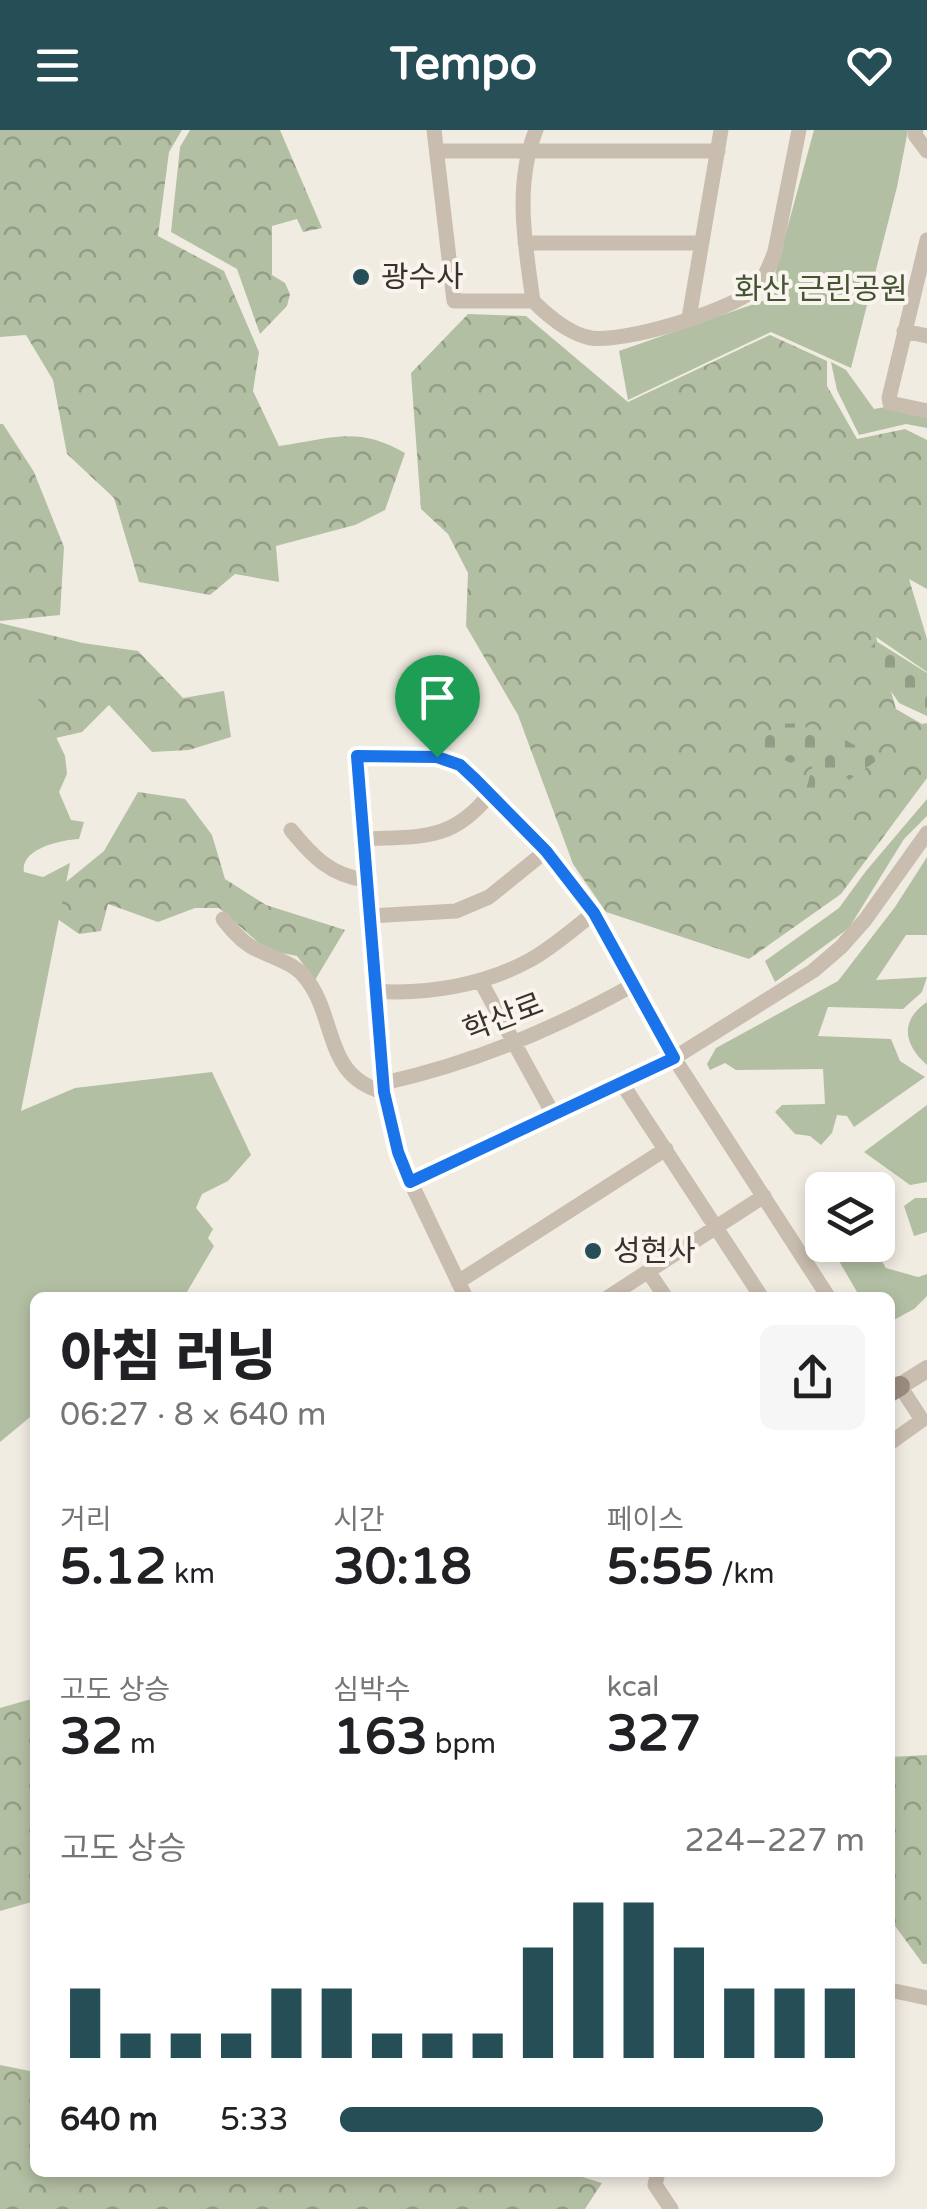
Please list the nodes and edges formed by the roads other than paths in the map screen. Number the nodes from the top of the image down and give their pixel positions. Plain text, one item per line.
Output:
1 (434, 130) edge
2 (536, 130) edge
3 (721, 130) edge
4 (799, 130) edge
5 (916, 130) edge
6 (927, 150) edge
7 (437, 151) junction
8 (718, 151) junction
9 (528, 153) junction
10 (927, 240) edge
11 (525, 243) junction
12 (702, 243) junction
13 (924, 260) edge
14 (532, 301) junction
15 (689, 318) junction
16 (904, 331) junction
17 (927, 336) edge
18 (927, 412) edge
19 (489, 795) junction
20 (290, 830) dead end
21 (927, 834) edge
22 (362, 839) junction
23 (546, 851) junction
24 (366, 880) junction
25 (594, 913) junction
26 (370, 916) junction
27 (222, 919) dead end
28 (481, 982) junction
29 (634, 984) junction
30 (376, 991) junction
31 (515, 1044) junction
32 (674, 1058) junction
33 (621, 1082) junction
34 (384, 1088) junction
35 (554, 1114) junction
36 (666, 1148) junction
37 (410, 1182) junction
38 (764, 1196) junction
39 (717, 1226) junction
40 (648, 1271) junction
41 (458, 1282) junction
42 (463, 1292) edge
43 (616, 1292) edge
44 (662, 1292) edge
45 (758, 1292) edge
46 (825, 1292) edge
47 (927, 1368) edge
48 (895, 1388) edge
49 (895, 1393) edge
50 (895, 1439) edge
51 (895, 1991) edge
52 (927, 1998) edge
53 (657, 2177) edge
54 (671, 2209) edge

1 - 7 street
2 - 9 street
3 - 8 street
4 - 15 street
5 - 6 street
7 - 9 street
7 - 14 street
8 - 9 street
8 - 12 street
9 - 11 street
10 - 13 street
11 - 12 street
11 - 14 street
12 - 15 street
13 - 16 street
14 - 15 street
16 - 17 street
16 - 18 street
19 - 22 street
19 - 22 street
19 - 23 street
20 - 24 street
21 - 32 street
22 - 24 street
23 - 25 street
23 - 26 street
24 - 26 street
25 - 28 street, 학산로
25 - 29 street
26 - 30 street
27 - 34 street
28 - 30 street, 학산로
28 - 31 street
29 - 31 street, 학산로
29 - 32 street
30 - 34 street
31 - 34 street, 학산로
31 - 35 street
32 - 33 street
32 - 38 street
33 - 35 street
33 - 36 street
34 - 37 street
35 - 37 street
36 - 39 street
36 - 41 street
37 - 41 street
38 - 39 street
38 - 46 street
39 - 40 street
39 - 45 street
40 - 43 street
40 - 44 street
41 - 42 street
47 - 48 street
49 - 50 street
51 - 52 street
53 - 54 street

